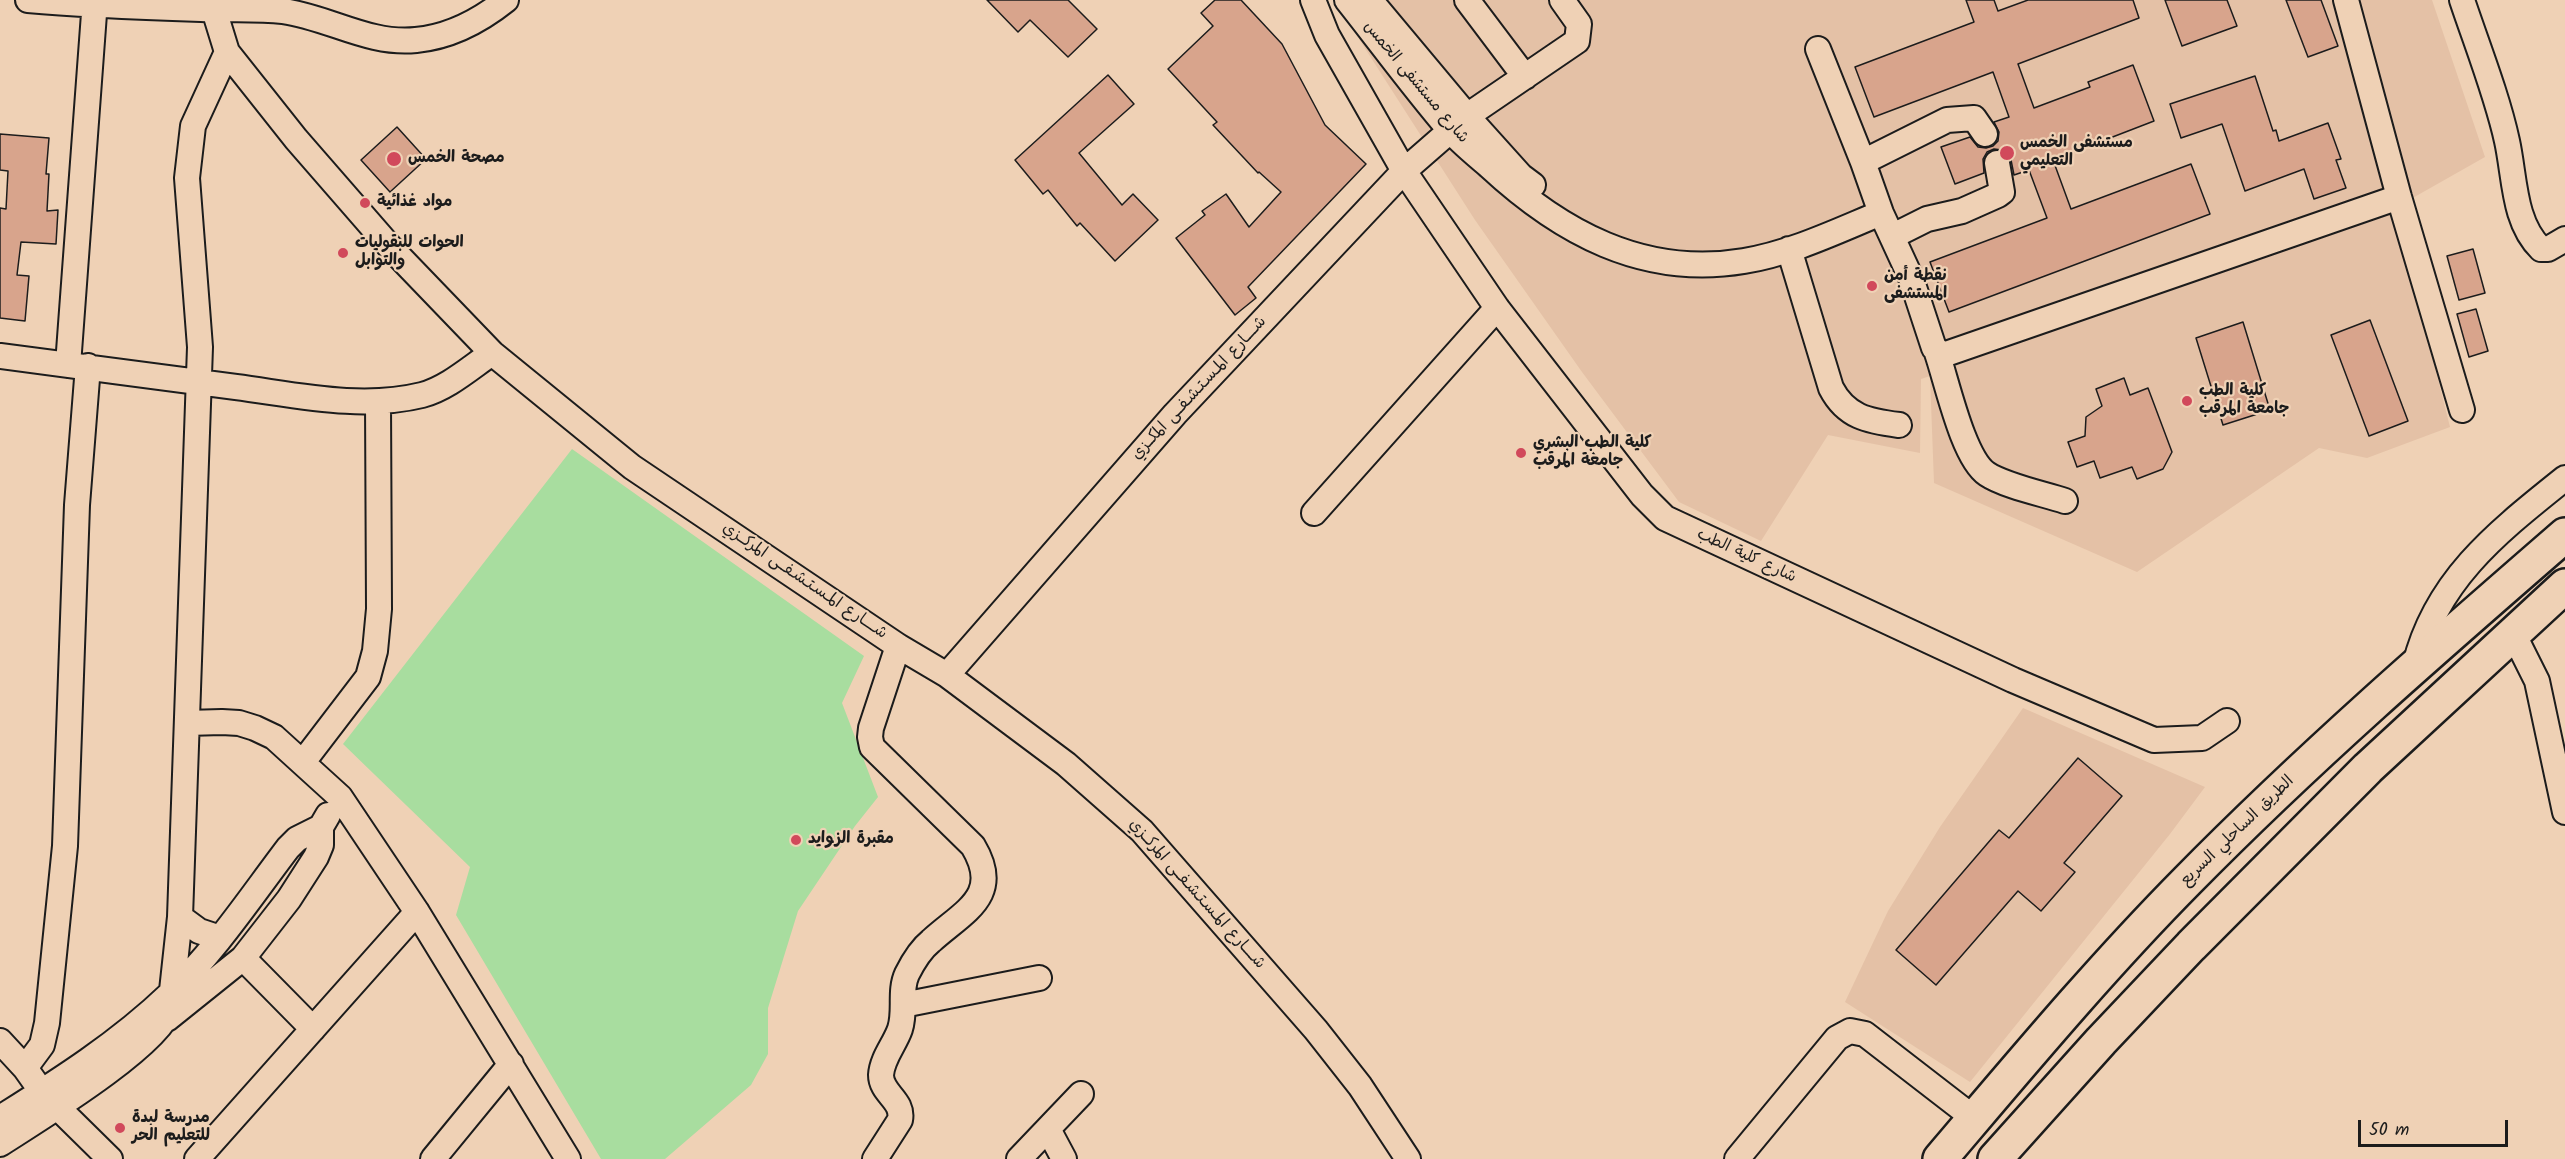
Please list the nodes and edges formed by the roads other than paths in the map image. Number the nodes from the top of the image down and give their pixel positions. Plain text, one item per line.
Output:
1 (28, 0) edge
2 (506, 0) edge
3 (1313, 0) edge
4 (1347, 0) edge
5 (1370, 0) edge
6 (1467, 0) edge
7 (1562, 0) edge
8 (2346, 0) edge
9 (2462, 0) edge
10 (95, 3) edge
11 (212, 5) edge
12 (1818, 49) dead end
13 (227, 52) junction
14 (1525, 77) junction
15 (1459, 123) junction
16 (1985, 134) dead end
17 (1863, 162) junction
18 (1997, 163) dead end
19 (1404, 171) junction
20 (2398, 197) junction
21 (1879, 206) junction
22 (1893, 236) junction
23 (2565, 239) edge
24 (1789, 249) junction
25 (1497, 308) junction
26 (492, 353) junction
27 (1937, 353) junction
28 (0, 356) edge
29 (78, 365) junction
30 (200, 383) junction
31 (378, 402) junction
32 (2462, 410) dead end
33 (1899, 425) dead end
34 (2565, 478) edge
35 (2066, 501) dead end
36 (1314, 513) dead end
37 (2565, 535) edge
38 (2565, 586) edge
39 (2512, 633) junction
40 (898, 646) junction
41 (2415, 665) junction
42 (947, 675) junction
43 (2227, 721) dead end
44 (187, 723) junction
45 (303, 762) junction
46 (340, 797) junction
47 (2565, 812) edge
48 (321, 827) junction
49 (417, 912) junction
50 (180, 917) junction
51 (220, 938) junction
52 (243, 958) junction
53 (1039, 978) dead end
54 (171, 993) junction
55 (903, 1005) junction
56 (167, 1019) junction
57 (313, 1029) junction
58 (0, 1041) edge
59 (511, 1064) junction
60 (25, 1068) junction
61 (1081, 1094) dead end
62 (50, 1099) junction
63 (0, 1118) edge
64 (1975, 1119) junction
65 (1048, 1129) junction
66 (0, 1144) edge
67 (2005, 1153) edge
68 (110, 1159) edge
69 (197, 1159) edge
70 (433, 1159) edge
71 (567, 1159) edge
72 (875, 1159) edge
73 (1019, 1159) edge
74 (1064, 1159) edge
75 (1408, 1159) edge
76 (1737, 1159) edge
77 (1940, 1159) edge

1 - 10 street
2 - 11 street
3 - 19 street, شارع كلية الطب
4 - 15 street, شارع مستشفى الخمس
5 - 15 street, شارع مستشفى الخمس
6 - 14 street
7 - 14 street, شــــارع المـسـتـشـفــى المكــزي
8 - 20 street
9 - 23 street
10 - 11 street
10 - 29 street
11 - 13 street, شــــارع المـسـتـشـفــى المركــزي
12 - 17 street
13 - 26 street, شــــارع المـسـتـشـفــى المركــزي
13 - 30 street
14 - 15 street, شــــارع المـسـتـشـفــى المكــزي
15 - 19 street, شــــارع المـسـتـشـفــى المكــزي
15 - 21 street, شارع مستشفى الخمس
15 - 24 street, شارع مستشفى الخمس
16 - 17 street
17 - 21 street
18 - 22 street
19 - 25 street, شارع كلية الطب
19 - 42 street, شــــارع المـسـتـشـفــى المكــزي
20 - 27 street
20 - 32 street
21 - 22 street
21 - 24 street, شارع مستشفى الخمس
22 - 27 street
24 - 33 street
25 - 36 street
25 - 43 street, شارع كلية الطب
26 - 31 street
26 - 40 street, شــــارع المـسـتـشـفــى المركــزي
27 - 35 street
28 - 29 street
29 - 30 street
29 - 60 street
30 - 31 street
30 - 44 street
31 - 45 street
34 - 41 street
37 - 41 highway, الطريق الساحلي السريع
38 - 39 highway
39 - 47 street
39 - 67 highway
40 - 42 street, شــــارع المـسـتـشـفــى المركــزي
40 - 55 street
41 - 64 highway, الطريق الساحلي السريع
42 - 75 street, شــــارع المـسـتـشـفــى المركــزي
44 - 45 street
44 - 50 street
45 - 46 street
46 - 48 street
46 - 49 street
48 - 51 street
48 - 52 street
49 - 57 street
49 - 59 street
50 - 51 street
50 - 54 street
51 - 54 street
52 - 56 street
52 - 57 street
53 - 55 street
54 - 56 street
54 - 62 street
55 - 72 street
56 - 62 street
57 - 69 street
58 - 60 street
59 - 70 street
59 - 71 street
60 - 62 street
61 - 65 street
62 - 63 street
62 - 66 street
62 - 68 street
64 - 76 street
64 - 77 highway, الطريق الساحلي السريع
65 - 73 street
65 - 74 street

